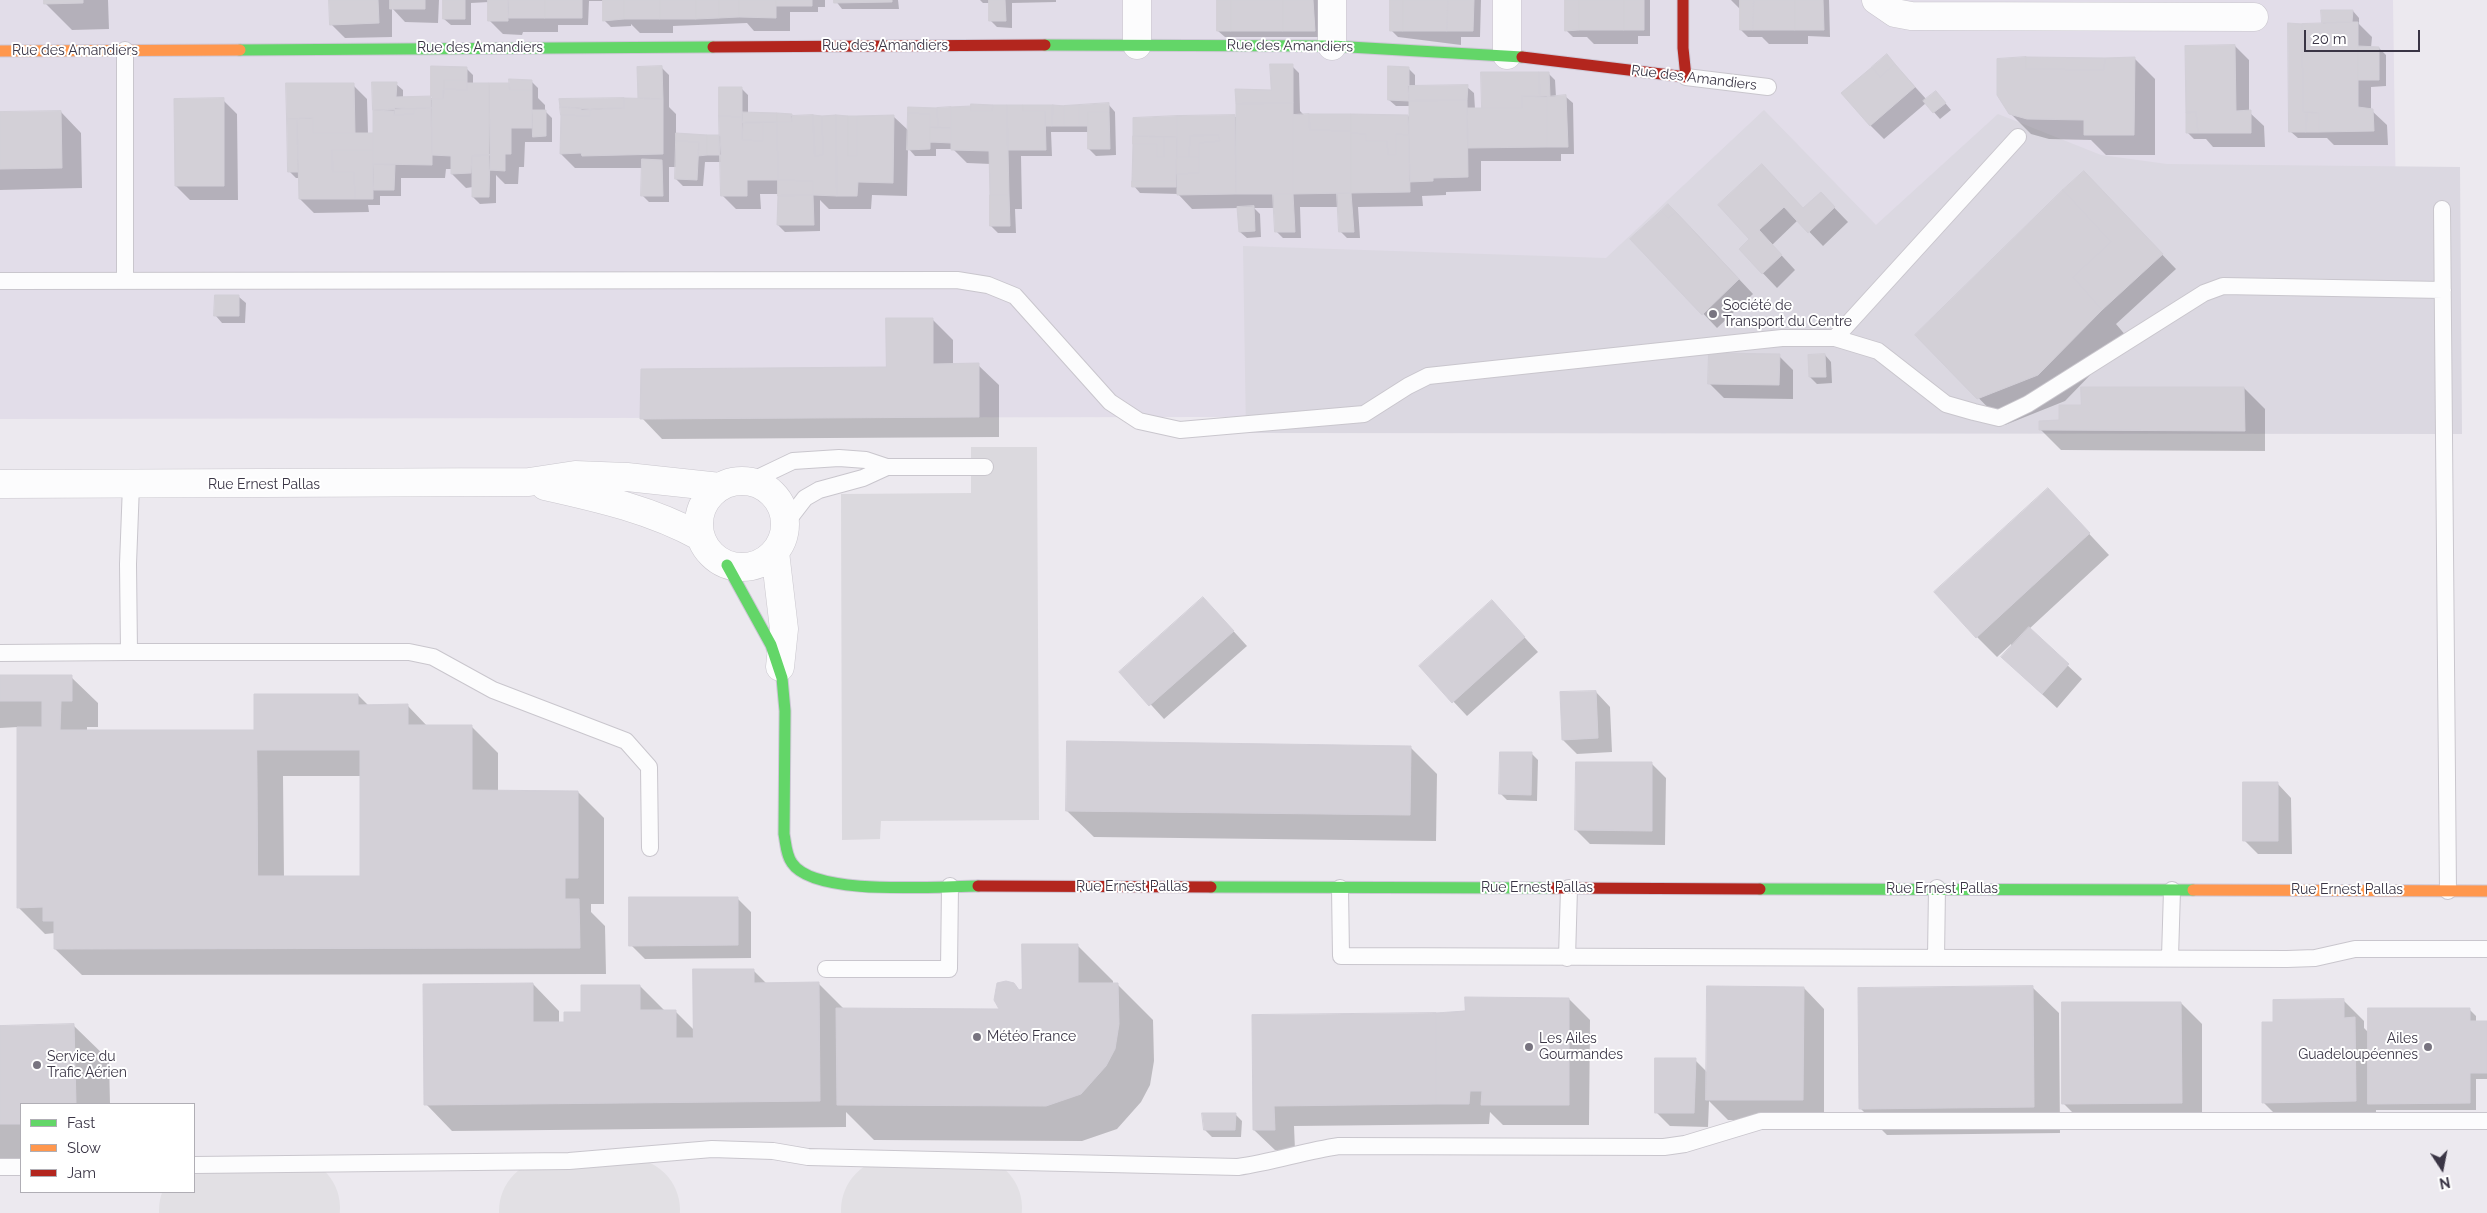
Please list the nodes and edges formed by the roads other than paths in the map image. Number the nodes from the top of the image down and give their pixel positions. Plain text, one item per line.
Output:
1 (1137, 0) edge
2 (1332, 0) edge
3 (1507, 0) edge
4 (1683, 0) edge
5 (1876, 0) edge
6 (2254, 17) dead end
7 (1137, 44) junction
8 (1332, 46) junction
9 (125, 50) junction
10 (0, 51) edge
11 (1507, 55) junction
12 (1686, 77) junction
13 (1768, 87) dead end
14 (2018, 137) dead end
15 (2442, 209) dead end
16 (0, 280) edge
17 (126, 280) junction
18 (2443, 290) junction
19 (1835, 338) junction
20 (887, 467) junction
21 (985, 467) dead end
22 (529, 482) junction
23 (749, 482) junction
24 (0, 484) edge
25 (131, 485) junction
26 (720, 487) junction
27 (785, 524) junction
28 (700, 537) junction
29 (775, 552) junction
30 (727, 565) junction
31 (129, 652) junction
32 (0, 653) edge
33 (780, 667) junction
34 (650, 848) dead end
35 (950, 886) junction
36 (1340, 888) junction
37 (1570, 888) junction
38 (1936, 888) junction
39 (2172, 890) junction
40 (2448, 891) junction
41 (2487, 891) edge
42 (2487, 949) edge
43 (2170, 957) junction
44 (1567, 958) junction
45 (1936, 958) junction
46 (826, 969) dead end
47 (2487, 1121) edge
48 (195, 1165) edge
49 (0, 1167) edge
50 (20, 1167) edge

1 - 7 street
2 - 8 street
3 - 11 street
4 - 12 street
5 - 6 street
7 - 8 street, Rue des Amandiers
7 - 9 street, Rue des Amandiers
8 - 11 street, Rue des Amandiers
9 - 10 street, Rue des Amandiers
9 - 17 lane
11 - 12 street, Rue des Amandiers
12 - 13 lane, Rue des Amandiers
14 - 19 lane
15 - 18 lane
16 - 17 lane
17 - 19 lane
18 - 19 lane
18 - 40 lane
20 - 21 lane
20 - 23 lane
20 - 27 lane
22 - 25 street, Rue Ernest Pallas
22 - 26 street, Rue Ernest Pallas
22 - 28 street, Rue Ernest Pallas
23 - 26 street
23 - 27 street
24 - 25 street, Rue Ernest Pallas
25 - 31 lane
26 - 28 street
27 - 29 street
28 - 30 street
29 - 30 street
29 - 33 street, Rue Ernest Pallas
30 - 33 street, Rue Ernest Pallas
31 - 32 lane
31 - 34 lane
33 - 35 street, Rue Ernest Pallas
35 - 36 street, Rue Ernest Pallas
35 - 46 lane
36 - 37 street, Rue Ernest Pallas
36 - 44 lane
37 - 38 street, Rue Ernest Pallas
37 - 44 lane
38 - 39 street, Rue Ernest Pallas
38 - 45 lane
39 - 40 street, Rue Ernest Pallas
39 - 43 lane
40 - 41 street, Rue Ernest Pallas
42 - 43 lane
43 - 45 lane
44 - 45 lane
47 - 48 lane
49 - 50 lane

